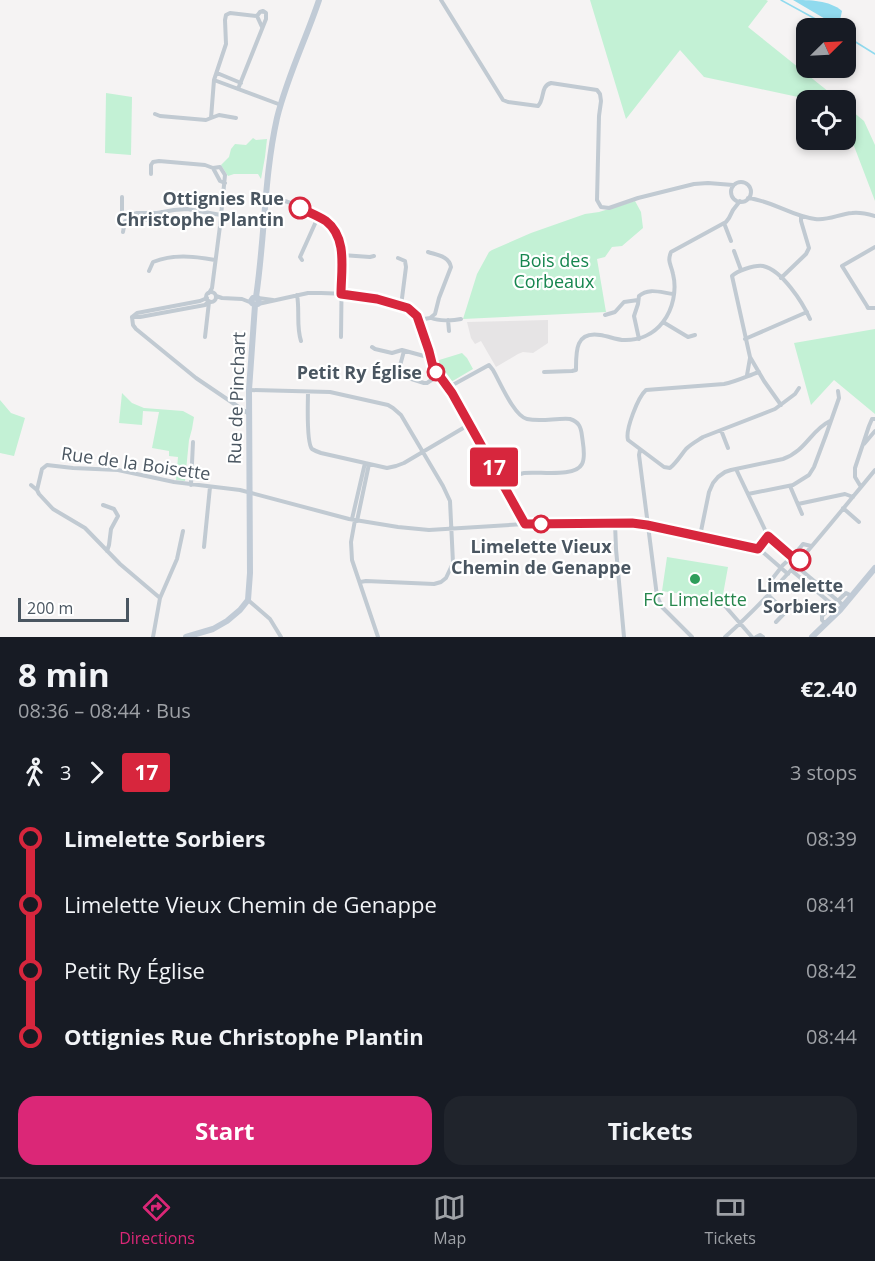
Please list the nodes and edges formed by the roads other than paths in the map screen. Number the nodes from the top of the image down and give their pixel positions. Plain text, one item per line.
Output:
1 (319, 0) edge
2 (441, 0) edge
3 (257, 15) junction
4 (262, 27) junction
5 (217, 74) junction
6 (214, 80) junction
7 (241, 83) junction
8 (238, 89) junction
9 (281, 105) junction
10 (212, 106) junction
11 (155, 114) dead end
12 (219, 115) junction
13 (211, 118) junction
14 (236, 118) dead end
15 (213, 168) junction
16 (151, 174) dead end
17 (225, 183) junction
18 (724, 185) junction
19 (733, 185) junction
20 (731, 191) junction
21 (750, 191) junction
22 (122, 197) dead end
23 (748, 198) junction
24 (267, 199) junction
25 (734, 199) junction
26 (761, 200) junction
27 (740, 201) junction
28 (733, 210) junction
29 (220, 215) junction
30 (801, 216) junction
31 (875, 216) edge
32 (318, 217) junction
33 (135, 218) junction
34 (724, 223) junction
35 (123, 232) dead end
36 (731, 241) dead end
37 (875, 247) edge
38 (734, 251) dead end
39 (428, 252) dead end
40 (342, 255) junction
41 (374, 256) dead end
42 (398, 258) dead end
43 (215, 260) junction
44 (302, 260) dead end
45 (741, 270) junction
46 (148, 271) dead end
47 (781, 278) junction
48 (341, 294) junction
49 (674, 294) junction
50 (297, 295) junction
51 (210, 300) junction
52 (638, 300) junction
53 (255, 301) junction
54 (400, 306) junction
55 (875, 308) edge
56 (807, 312) junction
57 (605, 315) dead end
58 (132, 318) junction
59 (430, 318) junction
60 (461, 319) dead end
61 (810, 319) dead end
62 (418, 320) junction
63 (448, 320) junction
64 (127, 321) dead end
65 (663, 322) junction
66 (449, 331) dead end
67 (695, 335) dead end
68 (205, 337) dead end
69 (341, 337) dead end
70 (639, 339) junction
71 (746, 339) junction
72 (301, 341) dead end
73 (372, 347) dead end
74 (404, 351) junction
75 (430, 357) junction
76 (750, 357) junction
77 (544, 372) dead end
78 (759, 372) junction
79 (439, 375) junction
80 (747, 375) junction
81 (449, 387) junction
82 (799, 388) dead end
83 (249, 390) junction
84 (838, 390) dead end
85 (308, 391) junction
86 (782, 405) junction
87 (249, 414) junction
88 (875, 419) edge
89 (830, 421) junction
90 (470, 424) junction
91 (721, 430) junction
92 (875, 431) edge
93 (193, 442) dead end
94 (862, 447) junction
95 (728, 448) dead end
96 (640, 450) junction
97 (423, 452) junction
98 (650, 457) junction
99 (367, 463) junction
100 (640, 465) junction
101 (736, 469) junction
102 (875, 470) edge
103 (503, 483) junction
104 (31, 485) dead end
105 (190, 485) junction
106 (790, 486) junction
107 (210, 487) junction
108 (861, 487) junction
109 (38, 490) junction
110 (249, 492) junction
111 (748, 494) junction
112 (853, 496) junction
113 (798, 504) junction
114 (104, 505) dead end
115 (843, 508) junction
116 (802, 514) dead end
117 (354, 520) junction
118 (859, 522) dead end
119 (615, 523) junction
120 (525, 524) junction
121 (647, 525) junction
122 (452, 528) junction
123 (183, 531) dead end
124 (699, 536) junction
125 (768, 536) junction
126 (812, 546) junction
127 (204, 547) dead end
128 (758, 549) junction
129 (107, 550) junction
130 (792, 556) junction
131 (797, 564) junction
132 (781, 568) junction
133 (875, 568) edge
134 (790, 572) junction
135 (360, 582) junction
136 (773, 589) junction
137 (768, 595) junction
138 (852, 596) junction
139 (160, 598) junction
140 (248, 600) junction
141 (797, 600) dead end
142 (838, 600) junction
143 (719, 605) dead end
144 (833, 605) junction
145 (842, 608) junction
146 (786, 612) junction
147 (776, 622) dead end
148 (740, 624) junction
149 (826, 624) junction
150 (153, 637) edge
151 (186, 637) edge
152 (281, 637) edge
153 (378, 637) edge
154 (624, 637) edge
155 (692, 637) edge
156 (725, 637) edge
157 (754, 637) edge
158 (763, 637) edge
159 (812, 637) edge

1 - 9 main road, Rue de Pinchart
2 - 18 street
3 - 4 street
3 - 4 street
3 - 5 street
4 - 7 street
5 - 6 street
5 - 7 street
6 - 8 street
6 - 10 street
7 - 8 street
8 - 9 street
9 - 24 main road, Rue de Pinchart
10 - 12 street
10 - 13 street
11 - 13 street
12 - 13 street
12 - 14 street
15 - 16 street
15 - 17 street
15 - 17 street
17 - 29 street
18 - 19 street
18 - 20 street
19 - 20 street
19 - 21 street
20 - 25 street
21 - 23 street
21 - 26 street
22 - 33 street
23 - 26 street
23 - 27 street
24 - 32 street
24 - 53 main road, Rue de Pinchart
25 - 27 street
25 - 28 street
26 - 30 street
27 - 28 street
28 - 34 street
29 - 33 street
29 - 43 street
30 - 31 street
30 - 47 street
32 - 40 street
32 - 44 street
33 - 35 street
34 - 36 street
34 - 49 street
37 - 55 street
38 - 45 street
39 - 59 street
40 - 41 street
40 - 48 street
42 - 54 street
43 - 46 street
43 - 51 street
45 - 47 street
45 - 71 street
47 - 56 street
48 - 50 street
48 - 54 street
48 - 69 street
49 - 52 street
49 - 65 street
50 - 53 street
50 - 72 street
51 - 53 street
51 - 58 street
51 - 68 street
52 - 57 street
52 - 70 street
53 - 83 main road, Rue de Pinchart
54 - 62 street
56 - 61 street
56 - 71 street
58 - 64 street
58 - 87 street
59 - 62 street
59 - 63 street
60 - 63 street
62 - 75 street
63 - 66 street
65 - 67 street
65 - 70 street
70 - 77 street
71 - 76 street
73 - 74 street
74 - 75 street
74 - 79 street
75 - 79 street
76 - 78 street
76 - 80 street
78 - 80 street
78 - 86 street
79 - 81 street
80 - 96 street
81 - 90 street
81 - 103 street
82 - 86 street
83 - 85 street
83 - 87 main road, Rue de Pinchart
84 - 89 street
85 - 97 street
85 - 99 street
86 - 91 street
87 - 110 main road, Rue de Pinchart
88 - 94 street
89 - 101 street
89 - 106 street
90 - 97 street
90 - 103 street
91 - 95 street
91 - 98 street
92 - 94 street
93 - 105 street
94 - 108 street
96 - 98 street
96 - 100 street
97 - 99 street
97 - 122 street
98 - 100 street
99 - 117 street
100 - 121 street
101 - 111 street
101 - 124 street
102 - 108 street
103 - 120 street
104 - 109 street
105 - 107 street, Rue de la Boisette
105 - 109 street, Rue de la Boisette
106 - 111 street
106 - 113 street
107 - 110 street, Rue de la Boisette
107 - 127 street
108 - 112 street
109 - 129 street
110 - 117 street, Rue de la Boisette
110 - 140 main road, Rue de Pinchart
111 - 125 street
112 - 113 street
112 - 115 street
113 - 116 street
114 - 129 street
115 - 118 street
115 - 126 street
117 - 122 street, Rue de la Boisette
117 - 135 street
119 - 120 street, Rue de la Boisette
119 - 121 street, Rue de la Boisette
119 - 154 street
120 - 122 street, Rue de la Boisette
121 - 124 street, Rue de la Boisette
121 - 155 street
122 - 135 street
123 - 139 street
124 - 128 street, Rue de la Boisette
125 - 128 street
125 - 130 street
126 - 130 street
126 - 131 street
128 - 132 street
129 - 139 street
130 - 131 street
130 - 132 street
131 - 134 street
131 - 142 street
132 - 134 street
132 - 136 street
133 - 138 main road
134 - 136 street
134 - 144 street
135 - 153 street
136 - 137 street
137 - 146 street
137 - 148 street
138 - 142 street
138 - 145 main road
139 - 150 street
140 - 151 main road
140 - 152 street
141 - 146 street
142 - 144 street
142 - 145 street
143 - 148 street
144 - 145 street
144 - 149 street
145 - 149 main road
146 - 147 street
148 - 156 street
148 - 157 street
149 - 159 main road
157 - 158 street

